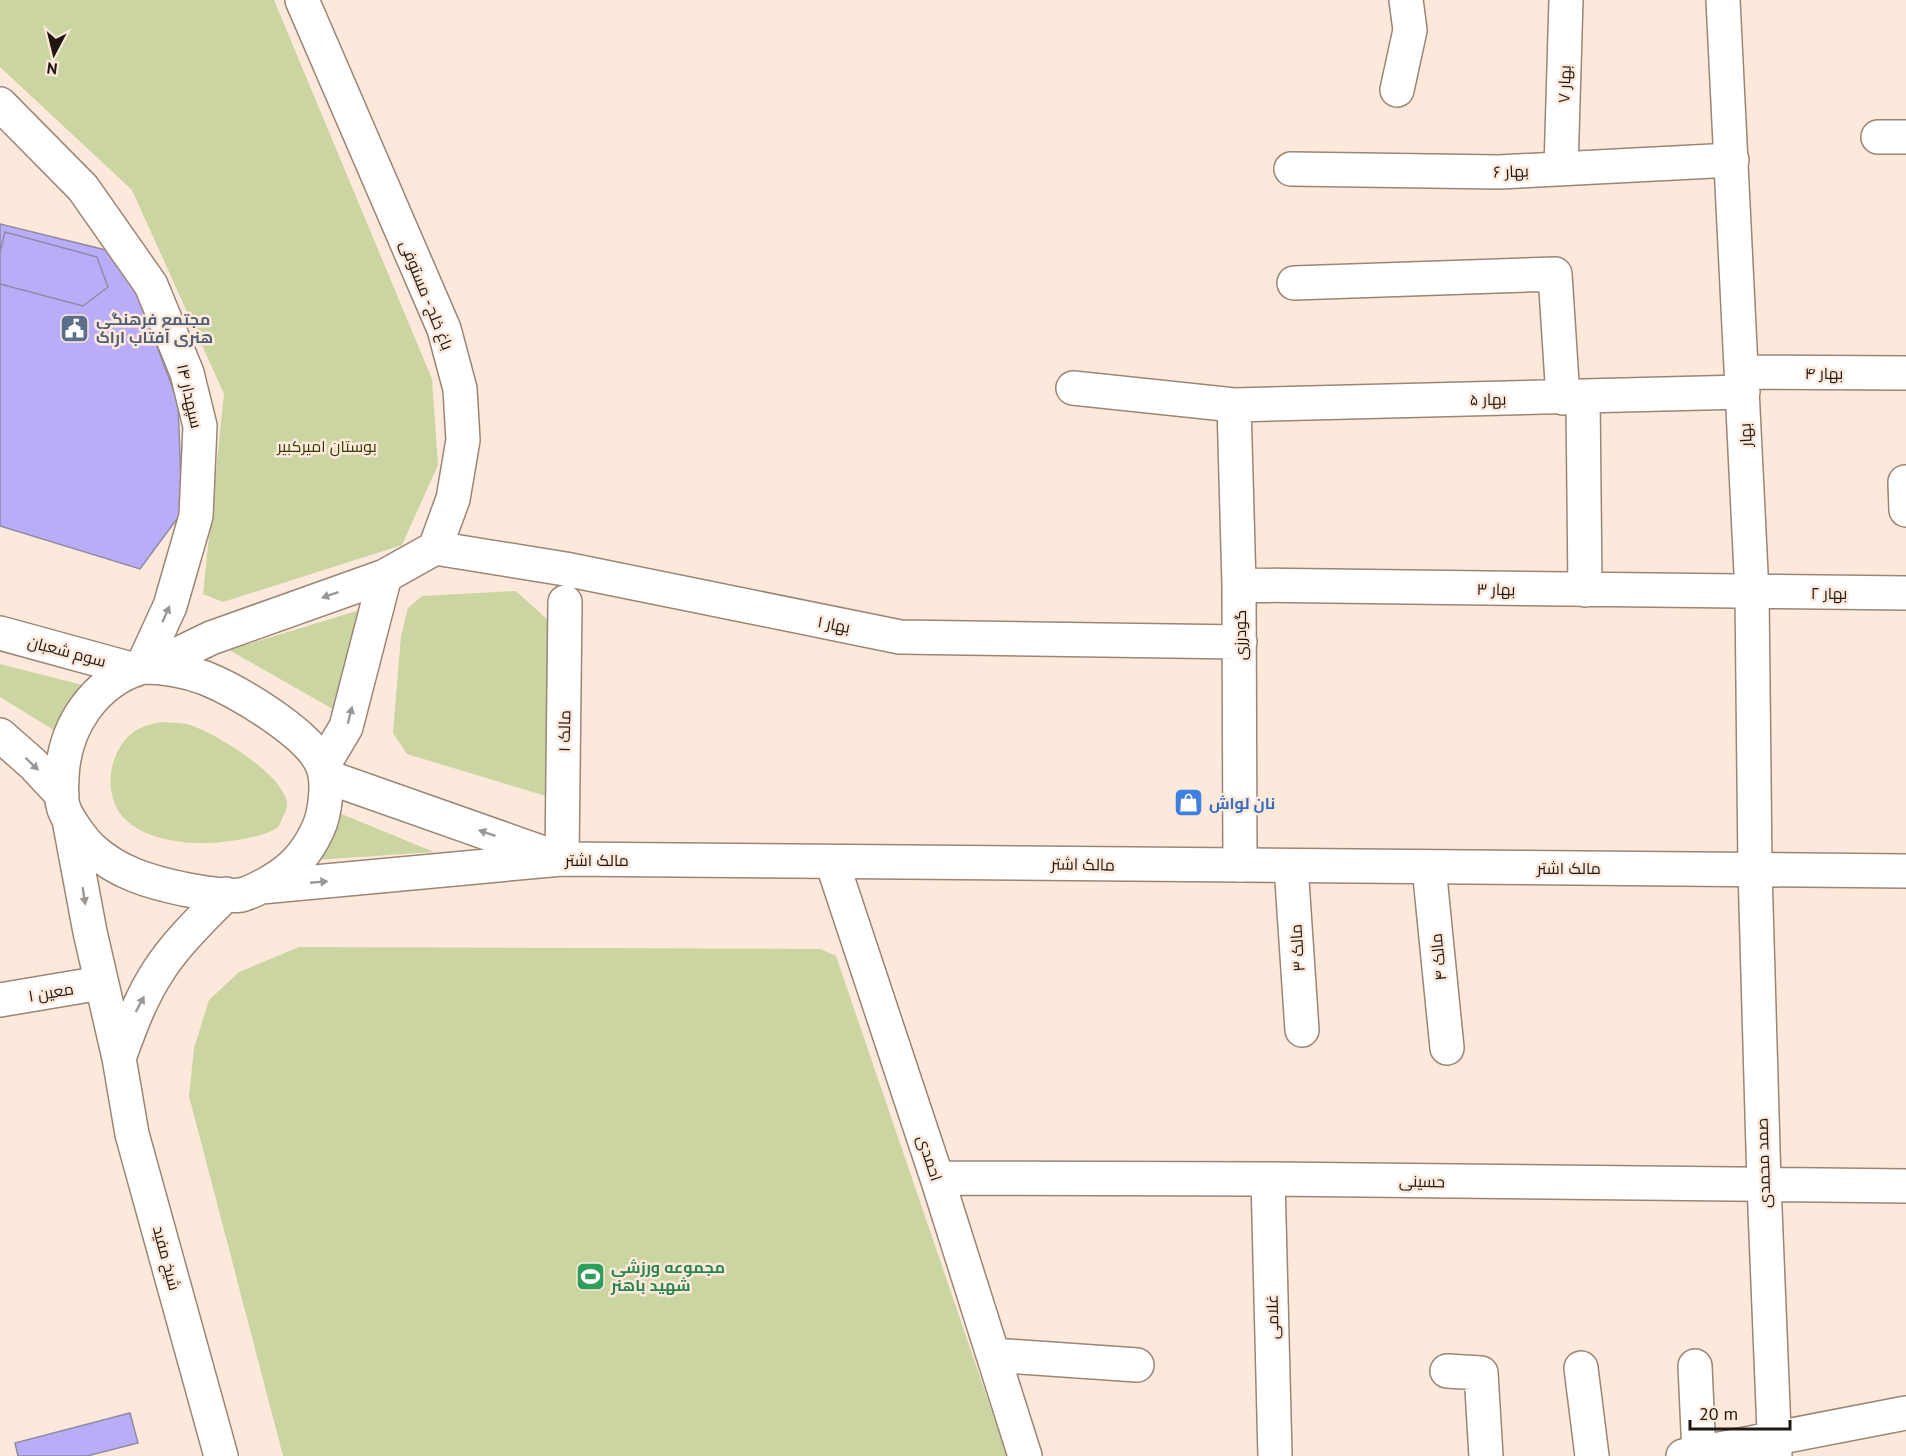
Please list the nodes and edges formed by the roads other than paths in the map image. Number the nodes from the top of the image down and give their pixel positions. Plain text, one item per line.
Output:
1 (302, 0) edge
2 (1406, 0) edge
3 (1566, 0) edge
4 (1723, 0) edge
5 (1397, 90) dead end
6 (0, 104) edge
7 (1732, 160) junction
8 (1291, 169) dead end
9 (1561, 169) junction
10 (1294, 283) dead end
11 (1906, 373) edge
12 (1742, 382) junction
13 (1073, 388) dead end
14 (1573, 397) junction
15 (1234, 405) junction
16 (435, 548) junction
17 (385, 576) junction
18 (1239, 585) junction
19 (1585, 590) junction
20 (1752, 593) junction
21 (1906, 593) edge
22 (565, 602) dead end
23 (0, 633) edge
24 (1240, 642) junction
25 (142, 668) junction
26 (0, 735) edge
27 (324, 771) junction
28 (65, 807) junction
29 (562, 859) junction
30 (832, 862) junction
31 (1240, 865) junction
32 (1291, 866) junction
33 (1429, 867) junction
34 (1755, 870) junction
35 (1906, 871) edge
36 (261, 887) junction
37 (226, 894) junction
38 (101, 983) junction
39 (0, 1000) edge
40 (1302, 1030) dead end
41 (1447, 1048) dead end
42 (119, 1058) junction
43 (937, 1178) junction
44 (1268, 1179) junction
45 (1764, 1184) junction
46 (1906, 1185) edge
47 (993, 1355) junction
48 (1137, 1365) dead end
49 (1695, 1366) dead end
50 (1581, 1368) dead end
51 (1447, 1371) dead end
52 (1906, 1413) edge
53 (1775, 1447) edge
54 (1691, 1454) edge
55 (221, 1456) edge
56 (1024, 1456) edge
57 (1275, 1456) edge
58 (1486, 1456) edge
59 (1592, 1456) edge

1 - 16 street, باغ خلج - مستوفی
2 - 5 street
3 - 9 street, بهار ۷
4 - 7 street, بهار
25 -> 6 street, سپهدار ۱۴
7 - 9 street, بهار ۶
7 - 12 street, بهار
8 - 9 street, بهار ۶
10 - 14 street
11 - 12 street, بهار ۴
12 - 14 street, بهار ۵
12 - 20 street, بهار
13 - 15 street, بهار ۵
14 - 15 street, بهار ۵
14 - 19 street
15 - 18 street, گودرزی
16 - 17 street
16 - 24 street, بهار ۱
17 -> 25 street, شیخ مفید
27 -> 17 street
18 - 19 street, بهار ۳
18 - 24 street, گودرزی
19 - 20 street, بهار ۳
20 - 21 street, بهار ۲
20 - 34 street, بهار
22 - 29 street, مالک ۱
23 - 25 street, سوم شعبان
24 - 31 street, گودرزی
25 - 27 street, سوم شعبان
25 - 28 street, شیخ مفید
26 -> 28 street
29 -> 27 street
27 - 36 street
28 - 37 street
28 -> 38 street, شیخ مفید
29 - 30 street, مالک اشتر
36 -> 29 street, مالک اشتر
30 - 31 street, مالک اشتر
30 - 43 street, احمدی
31 - 32 street, مالک اشتر
32 - 33 street, مالک اشتر
32 - 40 street, مالک ۳
33 - 34 street, مالک اشتر
33 - 41 street, مالک ۴
34 - 35 street, مالک اشتر
34 - 45 street, صمد محمدی
36 - 37 street
42 -> 37 street, شیخ مفید
38 - 39 street, معین ۱
38 - 42 street, شیخ مفید
42 - 55 street, شیخ مفید
43 - 44 street, حسینی
43 - 47 street, احمدی
44 - 45 street, حسینی
44 - 57 street, غلامی
45 - 46 street, حسینی
45 - 53 street, صمد محمدی
47 - 48 street
47 - 56 street, احمدی
49 - 54 street
50 - 59 street
51 - 58 street
52 - 53 street
53 - 54 street

